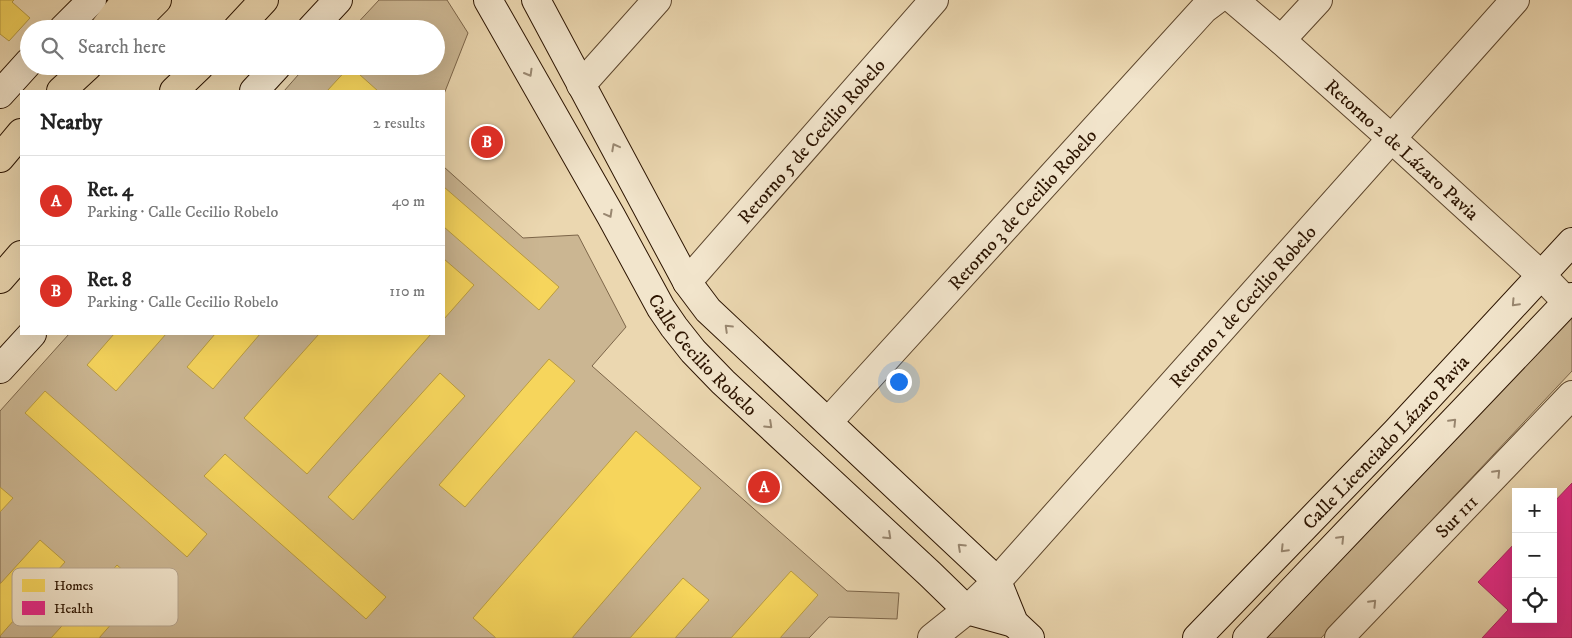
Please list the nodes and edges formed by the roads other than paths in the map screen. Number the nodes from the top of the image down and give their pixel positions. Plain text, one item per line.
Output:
1 (92, 0) edge
2 (126, 0) edge
3 (157, 0) edge
4 (264, 0) edge
5 (338, 0) edge
6 (488, 0) edge
7 (657, 0) edge
8 (934, 0) edge
9 (1216, 0) edge
10 (1234, 0) edge
11 (1318, 0) edge
12 (1515, 0) edge
13 (540, 9) edge
14 (72, 20) edge
15 (111, 20) edge
16 (137, 20) edge
17 (245, 20) edge
18 (319, 20) edge
19 (510, 40) junction
20 (1281, 40) junction
21 (20, 72) edge
22 (68, 75) edge
23 (78, 75) edge
24 (191, 75) edge
25 (269, 75) edge
26 (581, 85) junction
27 (57, 90) edge
28 (62, 90) edge
29 (175, 90) edge
30 (255, 90) edge
31 (0, 94) edge
32 (20, 134) edge
33 (1392, 139) junction
34 (0, 158) edge
35 (1572, 242) edge
36 (20, 256) edge
37 (1541, 275) junction
38 (0, 279) edge
39 (687, 282) junction
40 (1570, 299) edge
41 (31, 335) edge
42 (752, 352) junction
43 (0, 369) edge
44 (723, 382) junction
45 (1572, 395) edge
46 (828, 422) junction
47 (997, 581) junction
48 (967, 610) junction
49 (1022, 630) edge
50 (932, 638) edge
51 (1198, 638) edge
52 (1247, 638) edge
53 (1339, 638) edge

1 - 14 street
2 - 15 highway
3 - 16 highway
4 - 17 highway
5 - 18 street
6 - 19 street, Calle Cecilio Robelo
7 - 26 street
8 - 39 street, Retorno 5 de Cecilio Robelo
9 - 46 street, Retorno 3 de Cecilio Robelo
10 - 20 street, Retorno 2 de Lázaro Pavia
11 - 20 street
12 - 33 street, Retorno 1 de Cecilio Robelo
13 - 19 street
13 - 26 street, Calle Cecilio Robelo
19 -> 44 street, Calle Cecilio Robelo
20 - 33 street, Retorno 2 de Lázaro Pavia
21 - 31 street
22 - 27 highway
23 - 28 highway
24 - 29 highway
25 - 30 street
39 -> 26 street, Calle Cecilio Robelo
32 - 34 highway
33 - 37 street, Retorno 2 de Lázaro Pavia
33 - 47 street, Retorno 1 de Cecilio Robelo
35 - 37 street, Calle Licenciado Lázaro Pavia
36 - 38 highway
37 - 40 street, Retorno 2 de Lázaro Pavia
37 -> 51 street, Calle Licenciado Lázaro Pavia
42 -> 39 street, Calle Cecilio Robelo
52 -> 40 street, Calle Licenciado Lázaro Pavia
41 - 43 street
42 - 44 street
42 - 46 street, Calle Cecilio Robelo
44 -> 48 street, Calle Cecilio Robelo
53 -> 45 street, Sur 111
47 -> 46 street, Calle Cecilio Robelo
47 - 48 street, Retorno 1 de Cecilio Robelo
47 - 49 street, Calle Cecilio Robelo
48 - 49 street, Calle Cecilio Robelo
48 - 50 street, Retorno 1 de Cecilio Robelo

